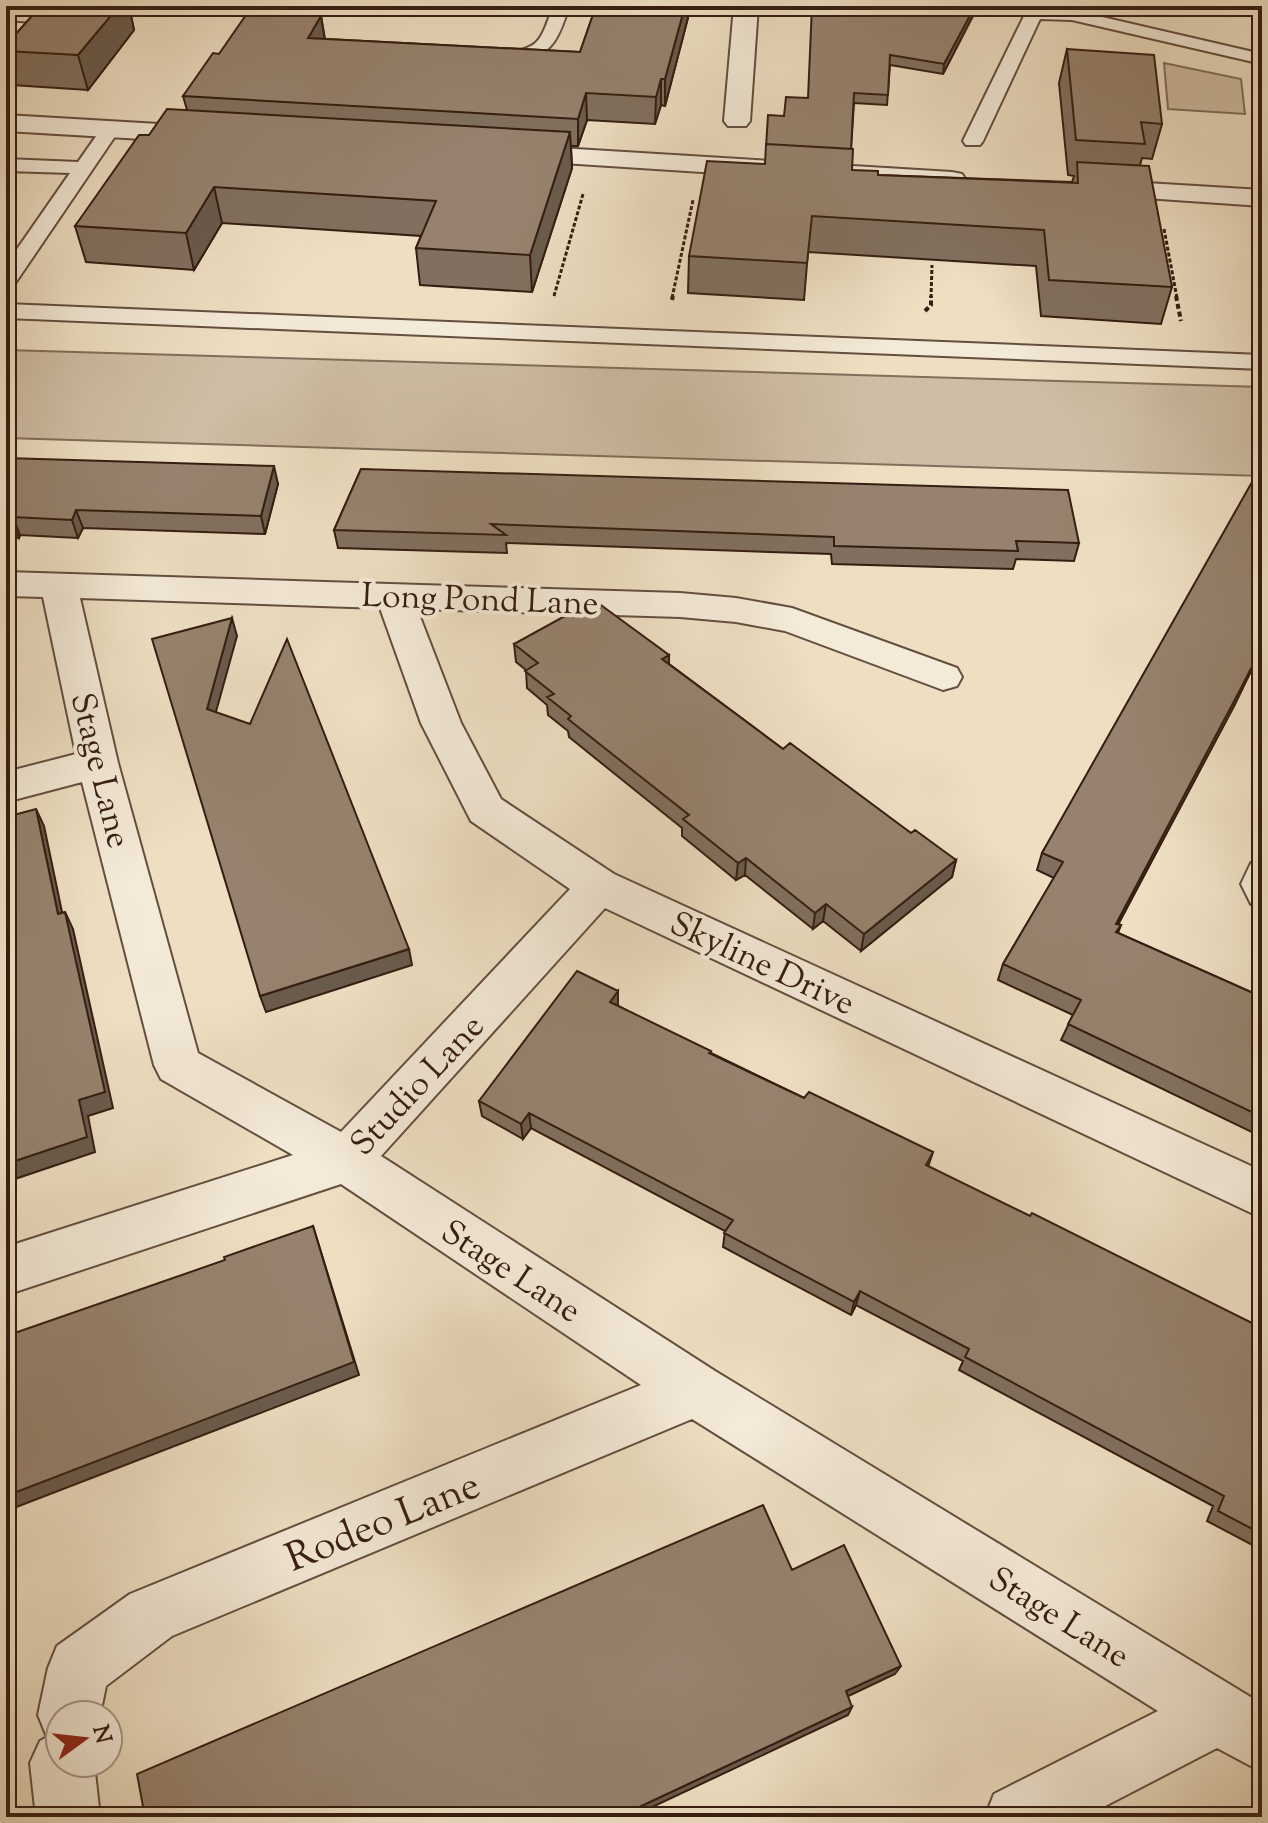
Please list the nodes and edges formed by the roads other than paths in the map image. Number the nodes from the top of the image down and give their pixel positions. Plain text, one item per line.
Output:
1 (561, 6) edge
2 (746, 6) edge
3 (6, 27) edge
4 (46, 30) edge
5 (1262, 59) edge
6 (483, 60) edge
7 (737, 121) dead end
8 (6, 123) edge
9 (111, 129) junction
10 (238, 137) edge
11 (973, 141) dead end
12 (477, 151) edge
13 (6, 165) edge
14 (84, 168) junction
15 (983, 181) edge
16 (1078, 187) edge
17 (1262, 198) edge
18 (6, 280) edge
19 (6, 311) edge
20 (1262, 362) edge
21 (6, 584) edge
22 (59, 586) junction
23 (394, 596) junction
24 (943, 677) dead end
25 (98, 763) junction
26 (6, 787) edge
27 (1262, 872) edge
28 (599, 886) junction
29 (1262, 895) edge
30 (346, 1160) junction
31 (1262, 1195) edge
32 (6, 1271) edge
33 (696, 1390) junction
34 (74, 1692) edge
35 (1240, 1727) edge
36 (64, 1779) edge
37 (68, 1817) edge
38 (1017, 1817) edge

1 - 6 lane
2 - 7 street
3 - 4 lane
5 - 11 lane
8 - 9 street
9 - 10 street
9 - 14 lane
12 - 15 street
13 - 14 lane
14 - 18 lane
16 - 17 street
19 - 20 lane
21 - 22 street, Long Pond Lane
22 - 23 street, Long Pond Lane
22 - 25 street, Stage Lane
23 - 24 street, Long Pond Lane
23 - 28 street, Skyline Drive
25 - 26 street
25 - 30 street, Stage Lane
27 - 29 lane
28 - 30 street, Studio Lane
28 - 31 street, Skyline Drive
30 - 32 street, Studio Lane
30 - 33 street, Stage Lane
33 - 34 street, Rodeo Lane
33 - 35 street, Stage Lane
35 - 38 street
36 - 37 street

